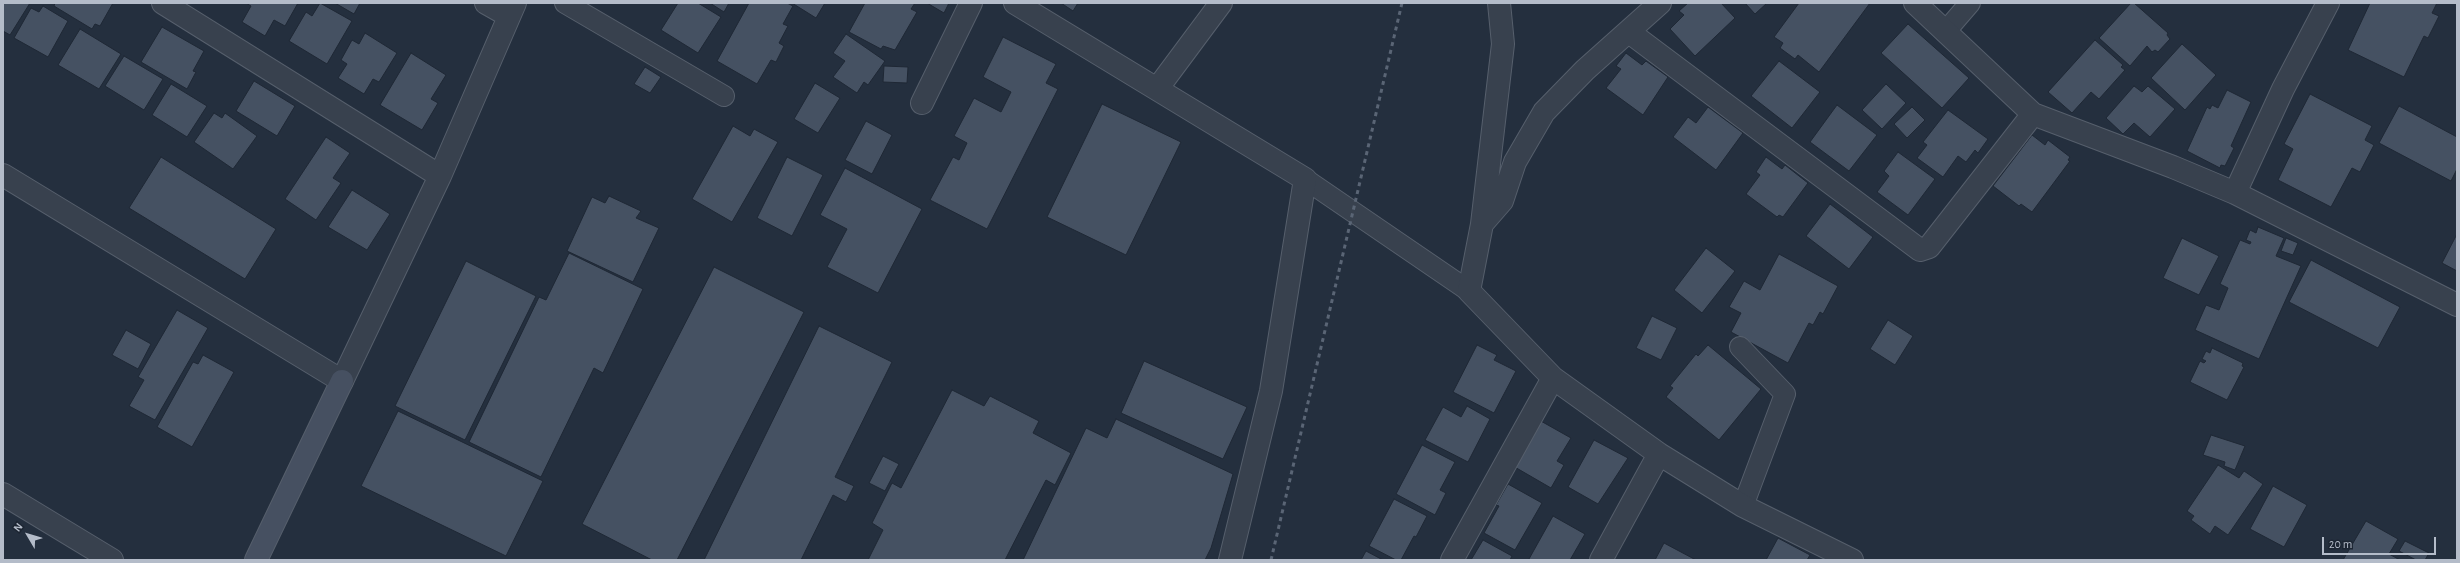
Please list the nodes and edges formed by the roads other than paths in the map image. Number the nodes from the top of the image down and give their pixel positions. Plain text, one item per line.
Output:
1 (163, 3) edge
2 (486, 3) edge
3 (565, 3) edge
4 (971, 3) edge
5 (1015, 3) edge
6 (1221, 3) edge
7 (1499, 3) edge
8 (1660, 3) edge
9 (1915, 3) edge
10 (1970, 3) edge
11 (2328, 3) edge
12 (512, 10) edge
13 (1629, 32) junction
14 (1945, 32) junction
15 (1157, 89) junction
16 (724, 96) dead end
17 (922, 102) dead end
18 (2033, 114) junction
19 (3, 175) edge
20 (440, 176) junction
21 (1305, 179) junction
22 (2235, 193) junction
23 (1482, 224) junction
24 (1470, 291) junction
25 (2457, 305) edge
26 (1740, 347) dead end
27 (1553, 378) junction
28 (342, 381) junction
29 (1659, 454) junction
30 (3, 494) edge
31 (1743, 506) junction
32 (1849, 559) edge
33 (112, 560) edge
34 (256, 560) edge
35 (1230, 560) edge
36 (1452, 560) edge
37 (1600, 560) edge

1 - 20 street
2 - 12 street
3 - 16 lane
4 - 17 street
5 - 15 street
6 - 15 street
7 - 23 street
8 - 13 street
9 - 14 street
10 - 14 lane
11 - 22 street
12 - 20 street
13 - 18 street
13 - 23 street
14 - 18 street
15 - 21 street
18 - 22 street
19 - 28 street
20 - 28 street
21 - 24 lane
21 - 35 street
22 - 25 street
23 - 24 street
24 - 27 street
26 - 31 lane
27 - 29 street
27 - 36 street
28 - 34 street
29 - 31 street
29 - 37 street
30 - 33 street
31 - 32 street

